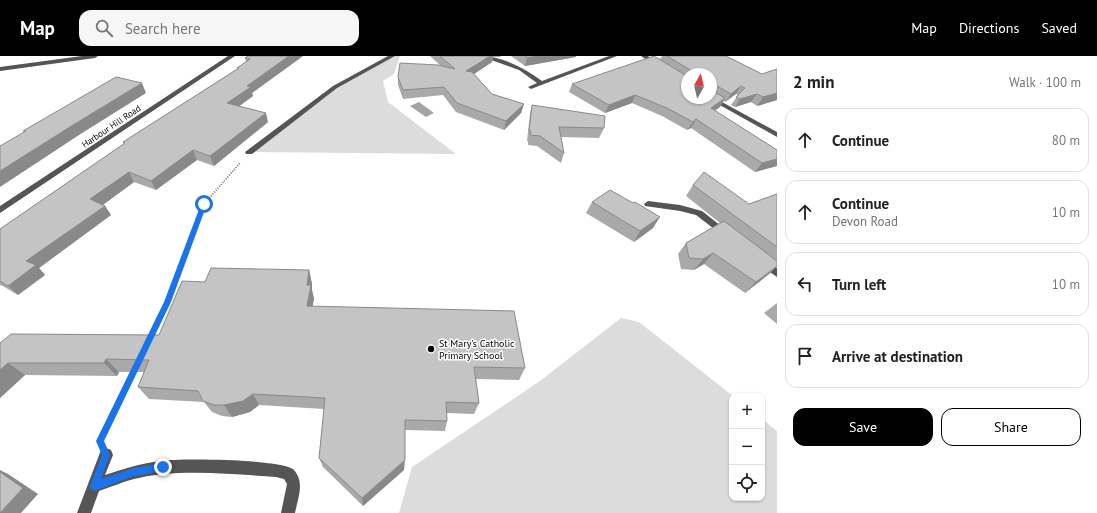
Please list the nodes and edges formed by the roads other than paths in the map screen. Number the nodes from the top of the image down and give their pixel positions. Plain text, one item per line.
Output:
1 (95, 56) edge
2 (232, 56) edge
3 (392, 56) edge
4 (483, 56) edge
5 (614, 56) edge
6 (644, 56) edge
7 (661, 68) edge
8 (0, 69) edge
9 (541, 83) junction
10 (531, 87) dead end
11 (717, 101) edge
12 (777, 135) edge
13 (249, 152) road end
14 (648, 204) dead end
15 (0, 210) edge
16 (734, 240) edge
17 (752, 254) edge
18 (777, 273) edge
19 (106, 455) road end
20 (94, 486) junction
21 (84, 513) edge
22 (288, 513) edge

1 - 8 street
2 - 15 street, Harbour Hill Road
3 - 13 street
4 - 9 street
5 - 9 street
6 - 7 street
9 - 10 street
11 - 12 street
14 - 16 street
17 - 18 street
19 - 20 street
20 - 21 street
20 - 22 street

